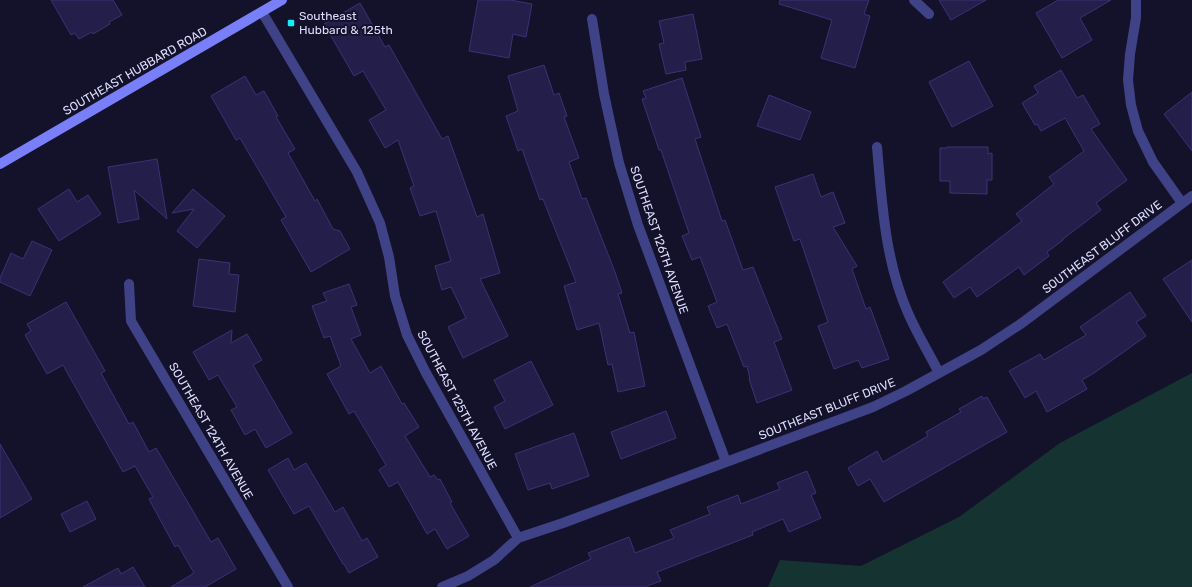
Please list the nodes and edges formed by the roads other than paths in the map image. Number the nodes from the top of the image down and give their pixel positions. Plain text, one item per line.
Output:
1 (282, 0) edge
2 (914, 0) edge
3 (1136, 0) edge
4 (262, 12) junction
5 (929, 14) dead end
6 (592, 19) dead end
7 (877, 147) dead end
8 (0, 164) edge
9 (1192, 196) edge
10 (1182, 203) junction
11 (129, 284) dead end
12 (939, 373) junction
13 (726, 462) junction
14 (518, 538) junction
15 (288, 587) edge
16 (442, 587) edge

1 - 4 main road, SOUTHEAST HUBBARD ROAD
2 - 5 street
3 - 10 street
4 - 8 main road, SOUTHEAST HUBBARD ROAD
4 - 14 street, SOUTHEAST 125TH AVENUE
6 - 13 street, SOUTHEAST 126TH AVENUE
7 - 12 street
9 - 10 street, SOUTHEAST BLUFF DRIVE
10 - 12 street, SOUTHEAST BLUFF DRIVE
11 - 15 street, SOUTHEAST 124TH AVENUE
12 - 13 street, SOUTHEAST BLUFF DRIVE
13 - 14 street, SOUTHEAST BLUFF DRIVE
14 - 16 street, SOUTHEAST BLUFF DRIVE

